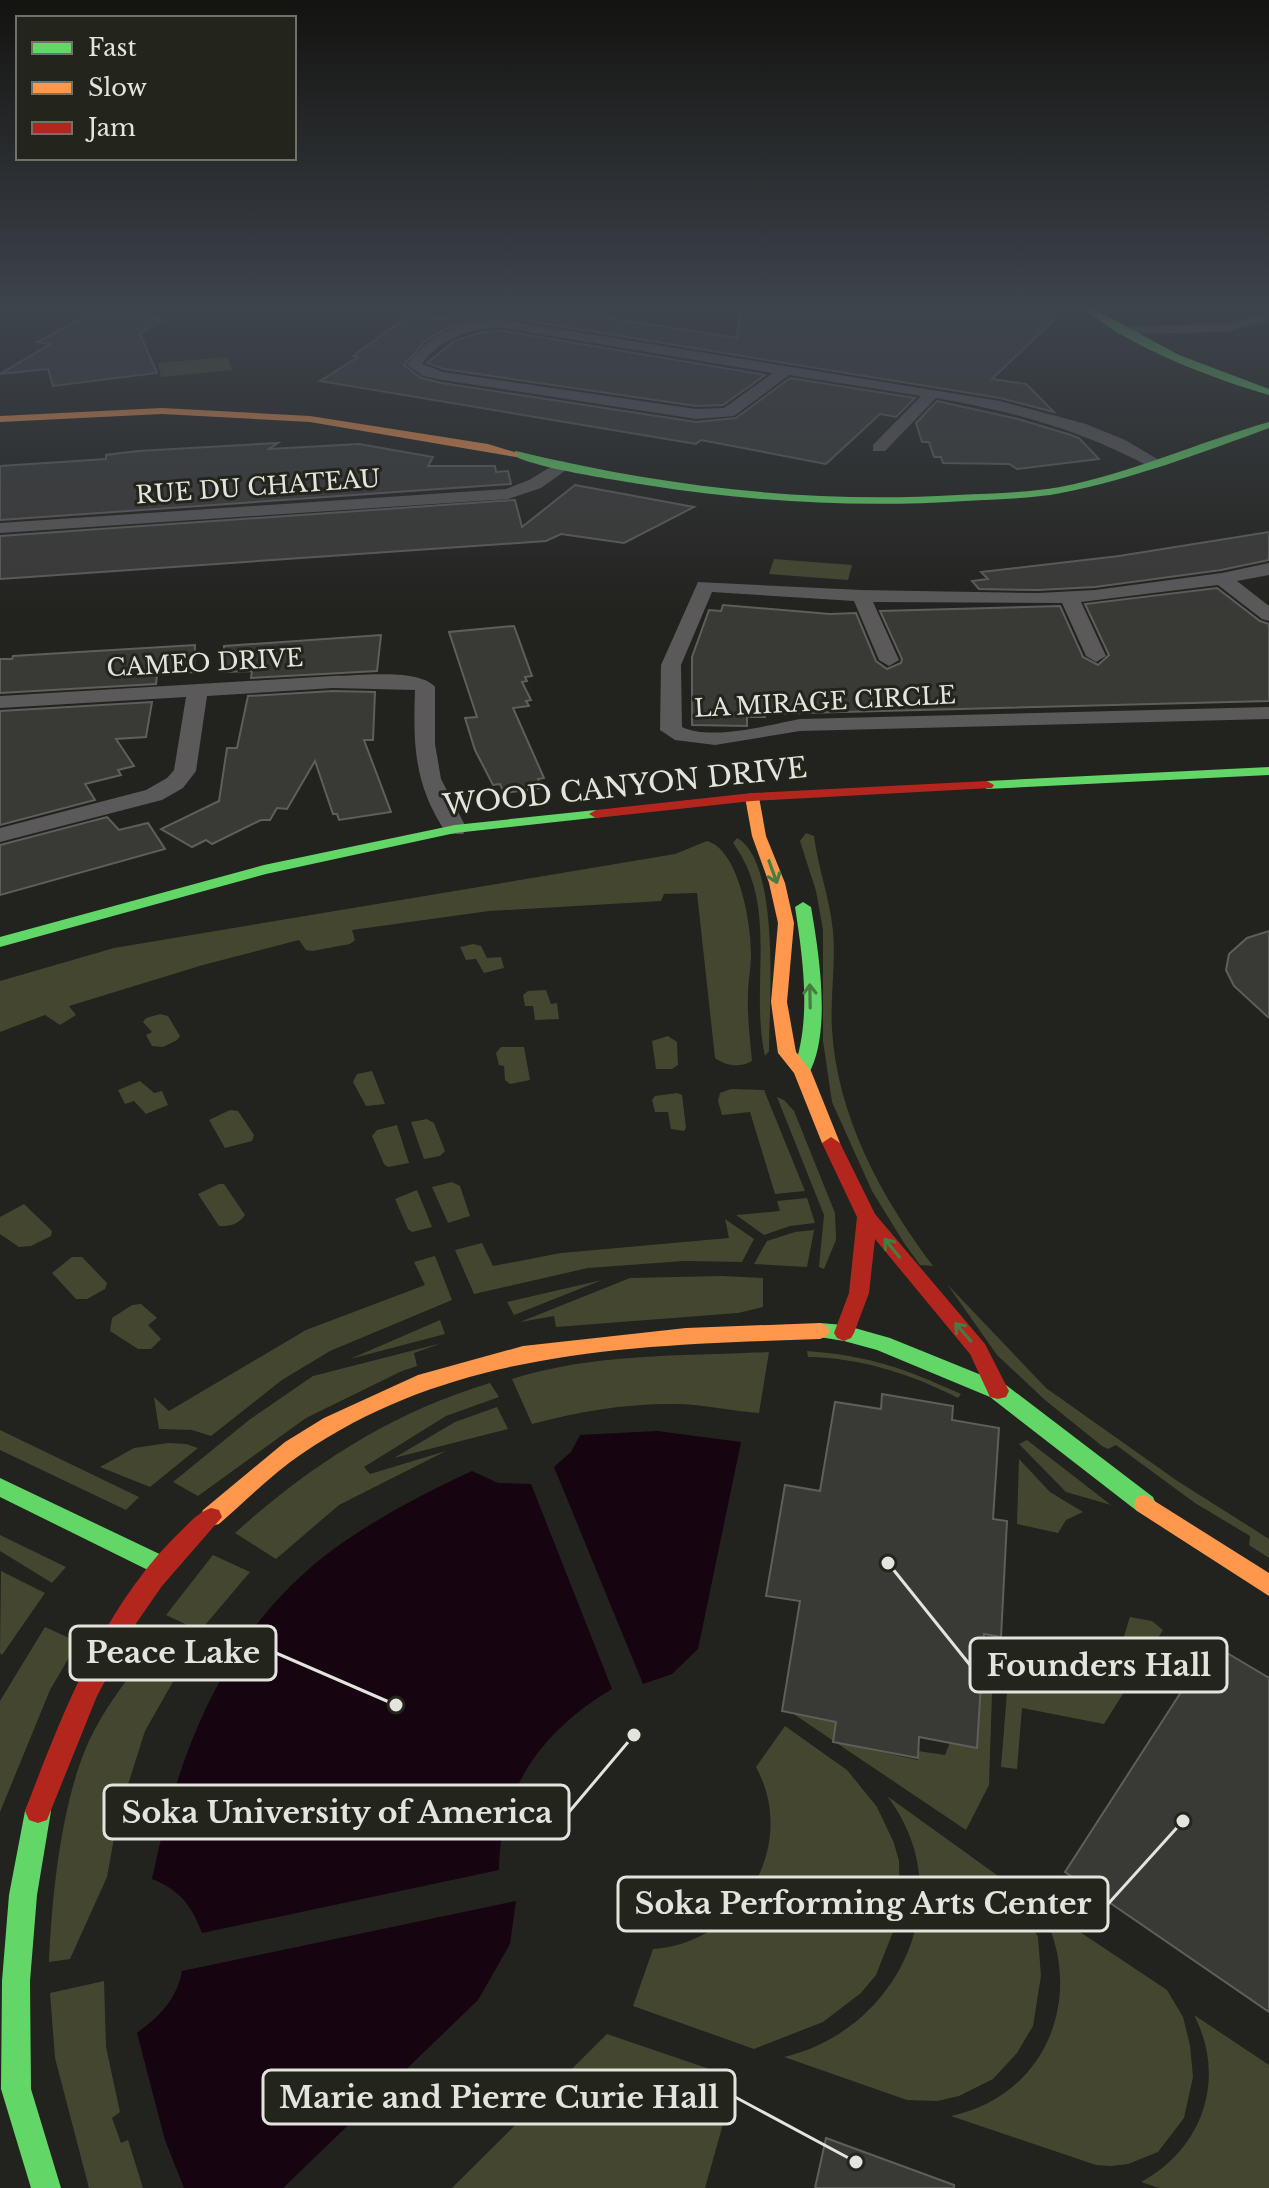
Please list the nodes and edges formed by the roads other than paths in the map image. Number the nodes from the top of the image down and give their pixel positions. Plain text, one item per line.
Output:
1 (160, 411) edge
2 (164, 411) edge
3 (677, 411) edge
4 (731, 411) edge
5 (915, 411) edge
6 (1018, 411) edge
7 (0, 419) edge
8 (1269, 425) edge
9 (879, 448) dead end
10 (1156, 463) junction
11 (560, 466) junction
12 (0, 528) edge
13 (1269, 569) edge
14 (1222, 579) junction
15 (861, 596) junction
16 (1069, 598) junction
17 (1269, 615) edge
18 (1096, 656) dead end
19 (889, 660) dead end
20 (198, 690) junction
21 (0, 702) edge
22 (1269, 713) edge
23 (1269, 771) edge
24 (752, 797) junction
25 (776, 828) dead end
26 (455, 829) junction
27 (0, 835) edge
28 (799, 892) dead end
29 (0, 942) edge
30 (802, 1071) junction
31 (867, 1217) junction
32 (844, 1333) junction
33 (998, 1391) junction
34 (0, 1487) edge
35 (162, 1566) junction
36 (1269, 1586) edge
37 (46, 2188) edge

1 - 7 street
2 - 11 street
3 - 4 street
5 - 9 street
6 - 10 street
8 - 10 street
10 - 11 street
11 - 12 street, RUE DU CHATEAU
13 - 14 street, LA MIRAGE CIRCLE
14 - 16 street, LA MIRAGE CIRCLE
14 - 17 street
15 - 16 street, LA MIRAGE CIRCLE
15 - 19 street
15 - 22 street, LA MIRAGE CIRCLE
16 - 18 street
20 - 21 street, CAMEO DRIVE
20 - 26 street, CAMEO DRIVE
20 - 27 street
23 - 24 street, WOOD CANYON DRIVE
24 - 25 street
24 - 26 street, WOOD CANYON DRIVE
24 -> 30 street
26 - 29 street, WOOD CANYON DRIVE
30 -> 28 street
30 - 31 street
31 - 32 street
33 -> 31 street
32 - 33 street
32 - 35 street
33 - 36 street
34 - 35 street
35 - 37 street

